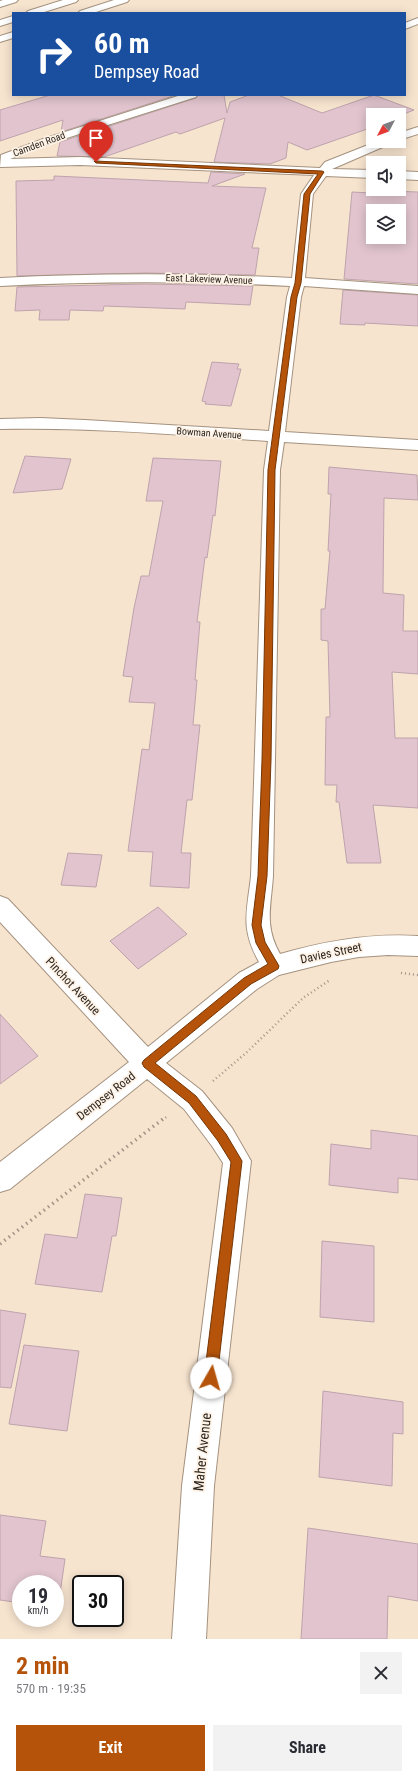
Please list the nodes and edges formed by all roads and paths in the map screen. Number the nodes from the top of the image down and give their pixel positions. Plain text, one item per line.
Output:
1 (13, 0) edge
2 (73, 0) edge
3 (124, 0) edge
4 (0, 4) edge
5 (34, 12) edge
6 (86, 12) edge
7 (12, 19) edge
8 (418, 21) edge
9 (0, 23) edge
10 (406, 26) edge
11 (12, 35) edge
12 (0, 39) edge
13 (189, 96) edge
14 (418, 130) edge
15 (406, 134) edge
16 (371, 148) edge
17 (0, 158) edge
18 (0, 163) edge
19 (322, 172) junction
20 (366, 174) edge
21 (406, 175) edge
22 (418, 176) edge
23 (0, 282) edge
24 (298, 283) junction
25 (418, 290) edge
26 (0, 424) edge
27 (276, 437) junction
28 (418, 445) edge
29 (0, 906) edge
30 (418, 946) edge
31 (274, 966) junction
32 (333, 976) dead end
33 (248, 981) joint
34 (246, 1053) dead end
35 (147, 1063) junction
36 (148, 1130) dead end
37 (0, 1179) edge
38 (0, 1244) edge
39 (189, 1639) edge

1 - 4 street
2 - 5 street
3 - 6 street
7 - 9 street
8 - 10 street
11 - 12 street
13 - 17 street, Camden Road
14 - 15 street
16 - 19 street
18 - 19 street
19 - 20 street
19 - 24 street
21 - 22 street
23 - 24 street, East Lakeview Avenue
24 - 25 street, East Lakeview Avenue
24 - 27 street
26 - 27 street, Bowman Avenue
27 - 28 street, Bowman Avenue
27 - 31 street
29 - 35 street, Pinchot Avenue
30 - 31 street, Davies Street
31 - 33 street, Davies Street
32 - 34 path
33 - 35 street, Dempsey Road
35 - 37 street, Dempsey Road
35 - 39 street, Maher Avenue
36 - 38 path

